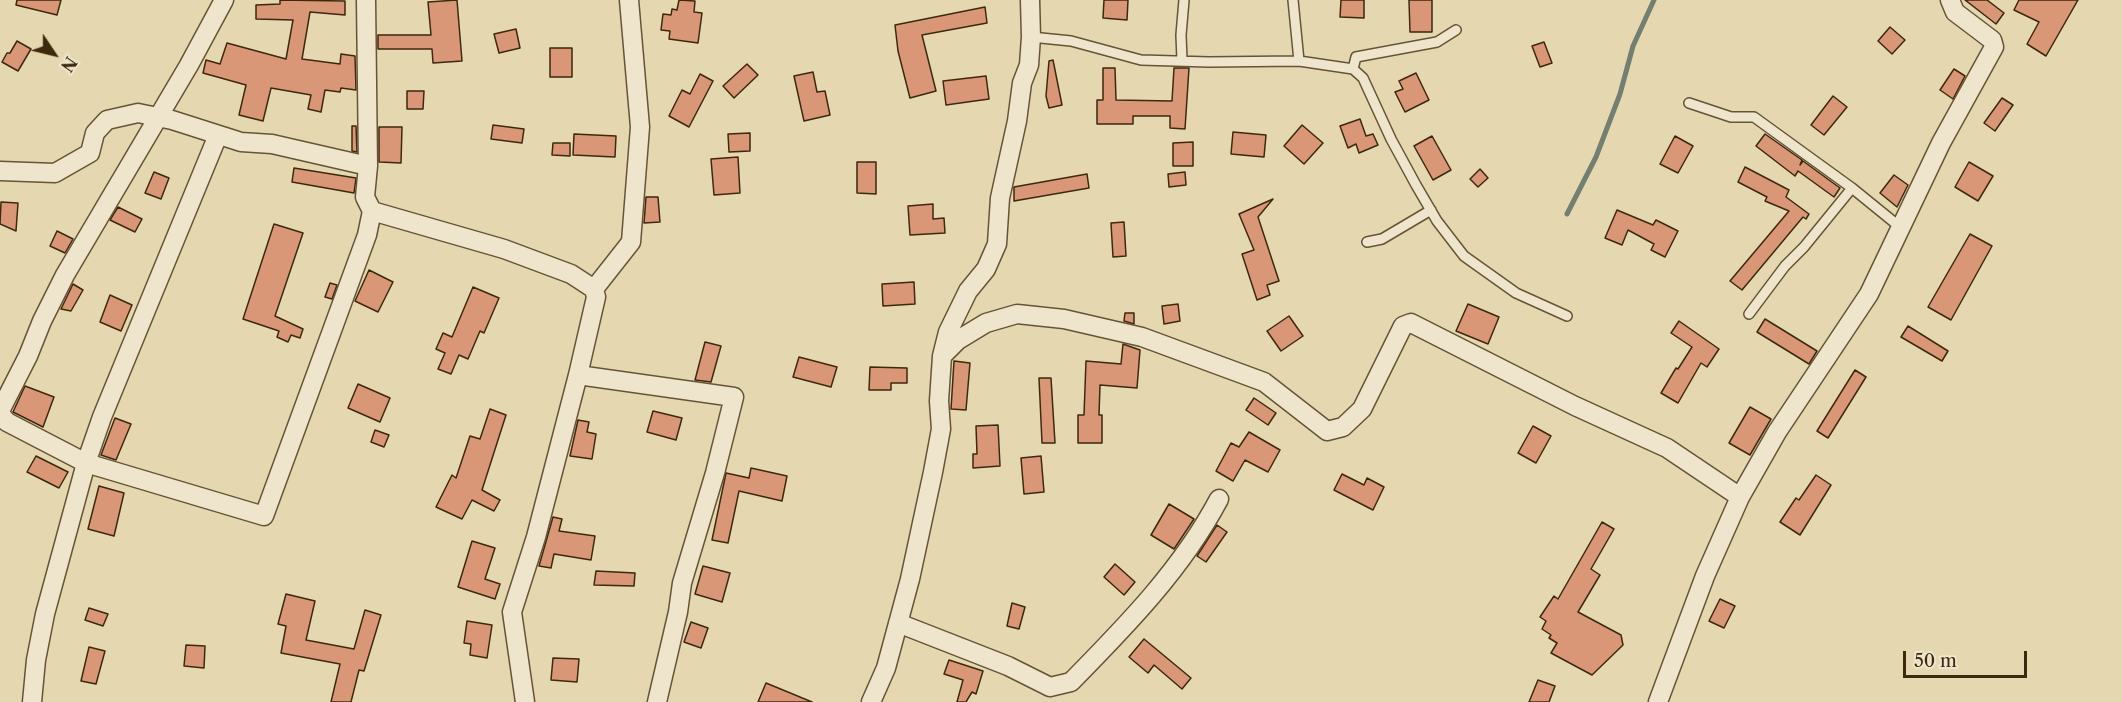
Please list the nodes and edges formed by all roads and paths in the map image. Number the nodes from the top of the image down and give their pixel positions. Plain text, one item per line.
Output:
1 (224, 0) edge
2 (366, 0) edge
3 (629, 0) edge
4 (1030, 0) edge
5 (1184, 0) edge
6 (1293, 0) edge
7 (1950, 0) edge
8 (1456, 30) dead end
9 (1031, 37) junction
10 (1182, 60) junction
11 (1299, 61) junction
12 (1353, 69) junction
13 (1689, 103) dead end
14 (158, 117) junction
15 (218, 135) junction
16 (368, 166) junction
17 (0, 171) edge
18 (1852, 189) junction
19 (1431, 210) junction
20 (372, 211) junction
21 (1900, 227) junction
22 (1366, 242) dead end
23 (594, 289) junction
24 (1749, 314) dead end
25 (1567, 316) dead end
26 (942, 356) junction
27 (578, 375) junction
28 (0, 413) edge
29 (87, 463) junction
30 (1740, 497) junction
31 (1219, 499) dead end
32 (898, 624) junction
33 (32, 702) edge
34 (525, 702) edge
35 (657, 702) edge
36 (871, 702) edge
37 (1658, 702) edge

1 - 14 street
2 - 16 street
3 - 23 street
4 - 9 street
5 - 10 lane
6 - 11 lane
7 - 21 street
8 - 12 lane
9 - 10 lane
9 - 26 street
10 - 11 lane
11 - 12 lane
12 - 19 lane
13 - 18 lane
14 - 15 street
14 - 17 street
14 - 28 street
15 - 16 street
15 - 29 street
16 - 20 street
18 - 21 lane
18 - 24 lane
19 - 22 lane
19 - 25 lane
20 - 23 street
20 - 29 street
21 - 30 street
23 - 27 street
26 - 30 street
26 - 32 street
27 - 34 street
27 - 35 street
28 - 29 street
29 - 33 street
30 - 37 street
31 - 32 street
32 - 36 street

